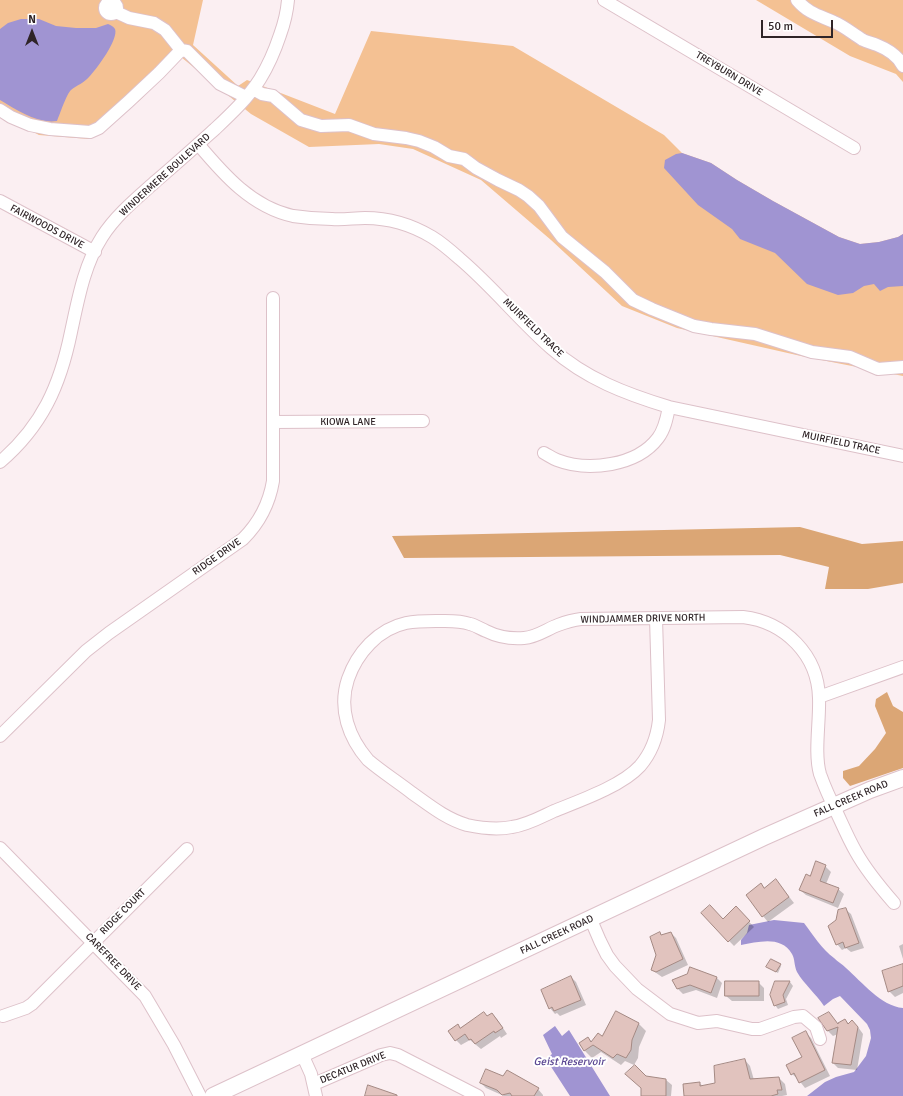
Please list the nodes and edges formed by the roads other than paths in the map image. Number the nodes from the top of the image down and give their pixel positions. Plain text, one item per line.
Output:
1 (288, 0) edge
2 (604, 0) edge
3 (797, 0) edge
4 (116, 12) dead end
5 (181, 50) junction
6 (903, 66) edge
7 (249, 93) junction
8 (0, 110) edge
9 (198, 144) junction
10 (854, 148) dead end
11 (0, 201) edge
12 (94, 252) junction
13 (273, 298) dead end
14 (903, 367) edge
15 (669, 407) junction
16 (423, 421) dead end
17 (273, 422) junction
18 (544, 453) dead end
19 (903, 456) edge
20 (0, 462) edge
21 (656, 618) junction
22 (903, 667) edge
23 (819, 697) junction
24 (0, 736) edge
25 (903, 778) edge
26 (834, 806) junction
27 (0, 848) edge
28 (187, 849) dead end
29 (894, 904) dead end
30 (591, 920) junction
31 (93, 942) junction
32 (3, 1016) dead end
33 (820, 1039) dead end
34 (302, 1054) junction
35 (315, 1090) edge
36 (200, 1096) edge
37 (213, 1096) edge
38 (478, 1096) edge

1 - 7 street, WINDERMERE BOULEVARD
2 - 10 street, TREYBURN DRIVE
3 - 6 street
4 - 5 street
5 - 7 street
5 - 8 street
7 - 9 street, WINDERMERE BOULEVARD
7 - 14 street
9 - 12 street, WINDERMERE BOULEVARD
9 - 15 street, MUIRFIELD TRACE
11 - 12 street, FAIRWOODS DRIVE
12 - 20 street, WINDERMERE BOULEVARD
13 - 17 street, RIDGE DRIVE
15 - 18 street
15 - 19 street, MUIRFIELD TRACE
16 - 17 street, KIOWA LANE
17 - 24 street, RIDGE DRIVE
21 - 21 street, WINDJAMMER DRIVE NORTH
21 - 23 street, WINDJAMMER DRIVE NORTH
22 - 23 street
23 - 26 street, WINDJAMMER DRIVE NORTH
25 - 26 main road, FALL CREEK ROAD
26 - 29 street, WINDJAMMER DRIVE NORTH
26 - 30 main road, FALL CREEK ROAD
27 - 31 street, CAREFREE DRIVE
28 - 31 street, RIDGE COURT
30 - 33 street
30 - 34 main road, FALL CREEK ROAD
31 - 32 street, RIDGE COURT
31 - 36 street, CAREFREE DRIVE
34 - 35 street, DECATUR DRIVE
34 - 37 main road, FALL CREEK ROAD
35 - 38 street, DECATUR DRIVE

